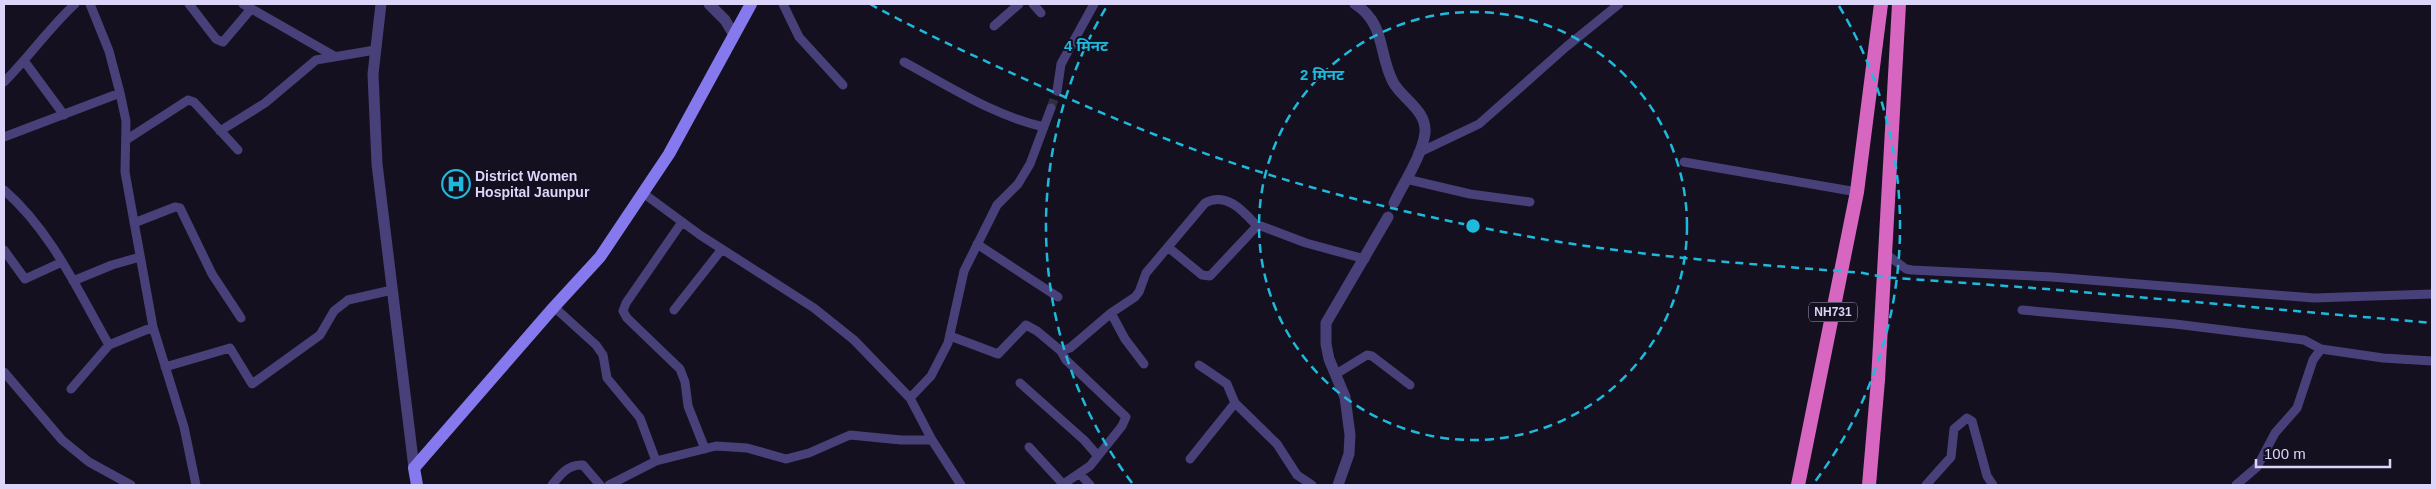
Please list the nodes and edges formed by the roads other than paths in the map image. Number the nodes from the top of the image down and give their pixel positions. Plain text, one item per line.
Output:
1 (75, 4) edge
2 (90, 4) edge
3 (189, 4) edge
4 (381, 4) edge
5 (709, 4) edge
6 (751, 4) edge
7 (783, 4) edge
8 (1019, 4) edge
9 (1033, 4) edge
10 (1094, 4) edge
11 (1355, 4) edge
12 (1619, 4) edge
13 (1880, 4) edge
14 (1899, 4) edge
15 (247, 7) edge
16 (1042, 13) dead end
17 (994, 26) dead end
18 (734, 35) junction
19 (376, 50) junction
20 (334, 56) junction
21 (24, 62) junction
22 (904, 62) dead end
23 (4, 82) edge
24 (843, 85) dead end
25 (1056, 90) tunnel mouth
26 (120, 93) junction
27 (1051, 108) tunnel mouth
28 (64, 115) junction
29 (1044, 127) junction
30 (220, 131) junction
31 (4, 137) edge
32 (126, 140) junction
33 (238, 150) dead end
34 (1418, 153) junction
35 (1684, 162) dead end
36 (1406, 179) junction
37 (4, 190) edge
38 (1857, 192) junction
39 (643, 193) junction
40 (1530, 202) dead end
41 (1394, 203) dead end
42 (1388, 217) dead end
43 (682, 222) junction
44 (134, 223) junction
45 (1257, 226) junction
46 (977, 244) junction
47 (1169, 248) junction
48 (722, 249) junction
49 (4, 250) edge
50 (1886, 254) junction
51 (140, 257) junction
52 (1365, 259) junction
53 (62, 262) junction
54 (73, 281) junction
55 (392, 290) junction
56 (2432, 294) edge
57 (1058, 297) dead end
58 (554, 307) junction
59 (674, 310) dead end
60 (2022, 310) dead end
61 (1111, 313) junction
62 (241, 318) dead end
63 (153, 327) junction
64 (950, 336) junction
65 (108, 345) junction
66 (2321, 349) junction
67 (1061, 351) junction
68 (2432, 361) edge
69 (1144, 364) dead end
70 (1199, 364) dead end
71 (165, 367) junction
72 (4, 372) edge
73 (1336, 374) junction
74 (1020, 383) dead end
75 (1410, 385) dead end
76 (71, 389) dead end
77 (910, 398) junction
78 (1235, 403) junction
79 (932, 440) junction
80 (1029, 447) dead end
81 (705, 449) junction
82 (1098, 456) junction
83 (1190, 459) dead end
84 (656, 461) junction
85 (414, 468) junction
86 (1080, 474) junction
87 (131, 485) edge
88 (196, 485) edge
89 (417, 485) edge
90 (552, 485) edge
91 (600, 485) edge
92 (609, 485) edge
93 (961, 485) edge
94 (1063, 485) edge
95 (1090, 485) edge
96 (1312, 485) edge
97 (1338, 485) edge
98 (1798, 485) edge
99 (1869, 485) edge
100 (1926, 485) edge
101 (1993, 485) edge
102 (2236, 485) edge

1 - 21 street
2 - 26 street
3 - 15 street
4 - 19 street
5 - 18 street
6 - 18 main road
7 - 24 street
8 - 17 street
9 - 16 street
10 - 25 street
11 - 34 street
12 - 34 street
13 - 38 highway, NH731
14 - 50 highway
15 - 20 street
18 - 39 main road
19 - 20 street
19 - 55 street
20 - 30 street
21 - 23 street
21 - 28 street
22 - 29 street
26 - 28 street
26 - 32 street
27 - 29 street
28 - 31 street
29 - 46 street
30 - 32 street
30 - 33 street
32 - 44 street
34 - 36 street
35 - 38 street
36 - 40 street
36 - 41 street
37 - 53 street
38 - 98 highway, NH731
39 - 43 street
39 - 58 main road
42 - 52 street
43 - 48 street
43 - 81 street
44 - 51 street
44 - 62 street
45 - 47 street
45 - 47 street
45 - 52 street
46 - 57 street
46 - 64 street
47 - 61 street
48 - 59 street
48 - 77 street
49 - 53 street
50 - 56 street
50 - 99 highway
51 - 54 street
51 - 63 street
52 - 73 street
53 - 54 street
54 - 65 street
55 - 71 street
55 - 85 street
58 - 84 street
58 - 85 main road
60 - 66 street
61 - 67 street
61 - 69 street
63 - 65 street
63 - 71 street
64 - 67 street
64 - 77 street
65 - 76 street
66 - 68 street
66 - 102 street
67 - 82 street
70 - 78 street
71 - 88 street
72 - 87 street
73 - 75 street
73 - 97 street
74 - 82 street
77 - 79 street
78 - 83 street
78 - 96 street
79 - 81 street
79 - 93 street
80 - 94 street
81 - 84 street
82 - 86 street
84 - 92 street
85 - 89 main road
86 - 94 street
86 - 95 street
90 - 91 street
100 - 101 street

